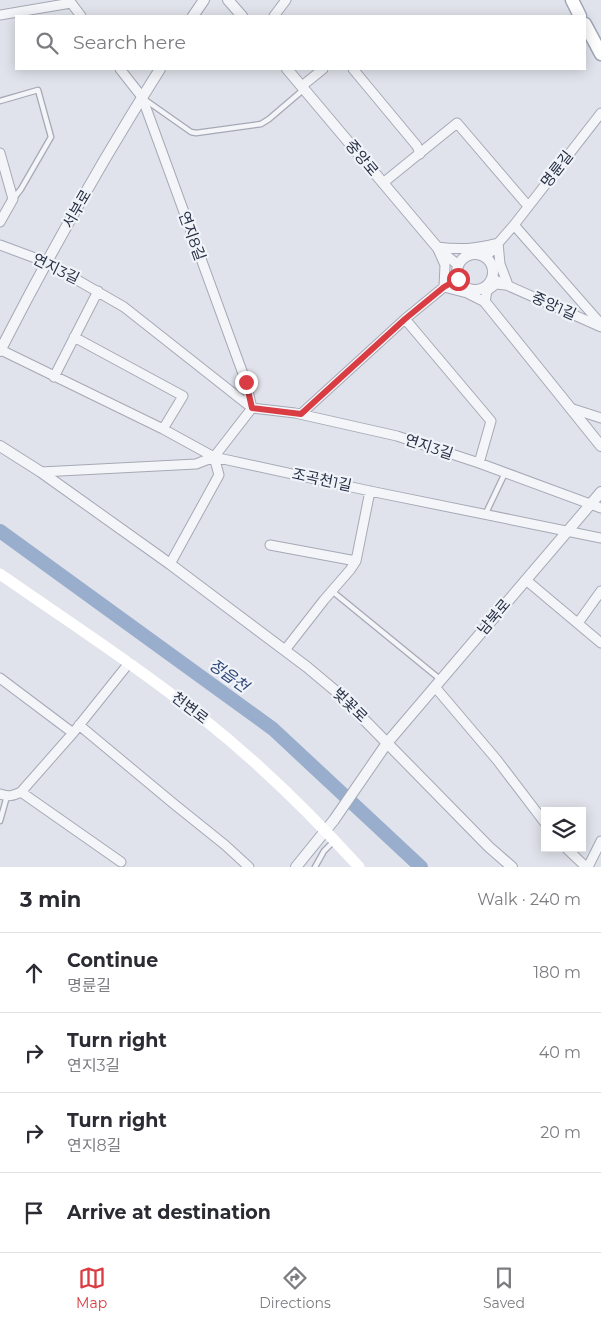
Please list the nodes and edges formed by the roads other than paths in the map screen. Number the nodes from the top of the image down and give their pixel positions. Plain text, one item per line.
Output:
1 (204, 0) edge
2 (228, 0) edge
3 (286, 0) edge
4 (572, 0) edge
5 (70, 2) edge
6 (80, 15) edge
7 (194, 15) edge
8 (241, 15) edge
9 (275, 15) edge
10 (580, 15) edge
11 (0, 16) edge
12 (586, 26) edge
13 (601, 54) edge
14 (121, 70) edge
15 (159, 70) edge
16 (288, 70) edge
17 (322, 70) edge
18 (354, 70) edge
19 (303, 88) junction
20 (142, 97) junction
21 (0, 102) edge
22 (601, 113) edge
23 (0, 153) edge
24 (420, 154) junction
25 (383, 183) junction
26 (13, 199) junction
27 (528, 206) junction
28 (0, 222) edge
29 (514, 225) junction
30 (498, 243) junction
31 (0, 245) edge
32 (437, 247) junction
33 (486, 257) junction
34 (46, 262) junction
35 (458, 265) junction
36 (458, 279) junction
37 (492, 279) junction
38 (508, 285) junction
39 (444, 287) junction
40 (481, 289) junction
41 (98, 291) junction
42 (485, 302) junction
43 (405, 319) junction
44 (601, 325) edge
45 (74, 337) junction
46 (0, 351) edge
47 (54, 377) junction
48 (252, 408) junction
49 (570, 408) junction
50 (301, 414) junction
51 (601, 418) edge
52 (163, 429) junction
53 (0, 446) edge
54 (601, 446) edge
55 (214, 457) junction
56 (479, 463) junction
57 (41, 472) junction
58 (505, 472) junction
59 (370, 491) junction
60 (601, 492) edge
61 (596, 506) edge
62 (486, 514) junction
63 (568, 530) junction
64 (601, 538) edge
65 (270, 545) dead end
66 (356, 561) junction
67 (170, 564) junction
68 (0, 574) edge
69 (526, 580) junction
70 (332, 591) junction
71 (601, 591) edge
72 (578, 623) junction
73 (601, 643) edge
74 (285, 650) junction
75 (129, 663) junction
76 (0, 678) edge
77 (438, 684) junction
78 (79, 725) junction
79 (73, 733) junction
80 (387, 743) junction
81 (20, 792) junction
82 (4, 795) edge
83 (541, 818) edge
84 (0, 821) edge
85 (326, 830) junction
86 (335, 840) junction
87 (601, 841) edge
88 (570, 852) edge
89 (121, 862) dead end
90 (249, 867) edge
91 (296, 867) edge
92 (315, 867) edge
93 (359, 867) edge
94 (512, 867) edge
95 (587, 867) edge

1 - 7 street
2 - 8 street
3 - 9 street
4 - 10 main road
5 - 6 street
5 - 11 street
12 - 13 main road
14 - 20 street, 연지8길
15 - 20 street, 서부로
16 - 19 street, 중앙로
17 - 19 street
18 - 24 street
19 - 20 lane
19 - 25 street, 중앙로
20 - 34 street, 서부로
20 - 48 street, 연지8길
21 - 26 lane
22 - 27 street, 명륜길
23 - 26 street
24 - 25 street
24 - 27 street
25 - 32 street, 중앙로
26 - 28 street
27 - 29 street, 명륜길
29 - 30 street, 명륜길
29 - 44 street
30 - 32 street
30 - 33 street, 명륜길
30 - 38 street
31 - 34 street, 연지3길
32 - 35 street
32 - 39 street
33 - 35 street
33 - 37 street
34 - 41 street, 연지3길
34 - 46 street, 서부로
35 - 36 street
36 - 39 street
36 - 40 street
37 - 38 street, 중앙1길
37 - 40 street
38 - 42 street
38 - 44 street, 중앙1길
39 - 42 street
39 - 43 street
40 - 42 street
41 - 45 street
41 - 48 street, 연지3길
42 - 49 street
43 - 50 street
43 - 56 street
45 - 47 street
45 - 52 street
46 - 47 street
47 - 52 street
48 - 50 street, 연지3길
48 - 55 street
49 - 51 street
49 - 54 street
50 - 56 street, 연지3길
52 - 55 street
53 - 57 street, 벚꽃로
55 - 57 street, 조곡천1길
55 - 59 street, 조곡천1길
55 - 67 street
56 - 58 street, 연지3길
57 - 67 street, 벚꽃로
58 - 61 street, 연지3길
58 - 62 lane
59 - 62 street, 조곡천1길
59 - 66 street
60 - 61 street, 남북로
61 - 63 street, 남북로
62 - 63 street, 조곡천1길
63 - 64 street, 조곡천1길
63 - 69 street, 남북로
65 - 66 street
66 - 70 street
67 - 74 street, 벚꽃로
68 - 75 main road, 천변로
69 - 72 street
69 - 77 street, 남북로
70 - 74 street
70 - 77 lane
71 - 72 street
72 - 73 street
74 - 80 street, 벚꽃로
75 - 78 street
75 - 85 main road, 천변로
76 - 79 street
77 - 80 street, 남북로
77 - 83 street
78 - 79 street
78 - 90 street
79 - 81 street
80 - 85 street, 남북로
80 - 94 street, 벚꽃로
81 - 82 street
81 - 89 street
82 - 84 lane
85 - 86 main road, 천변로
85 - 91 street, 남북로
86 - 92 lane
86 - 93 main road, 천변로
87 - 95 street
88 - 95 street

